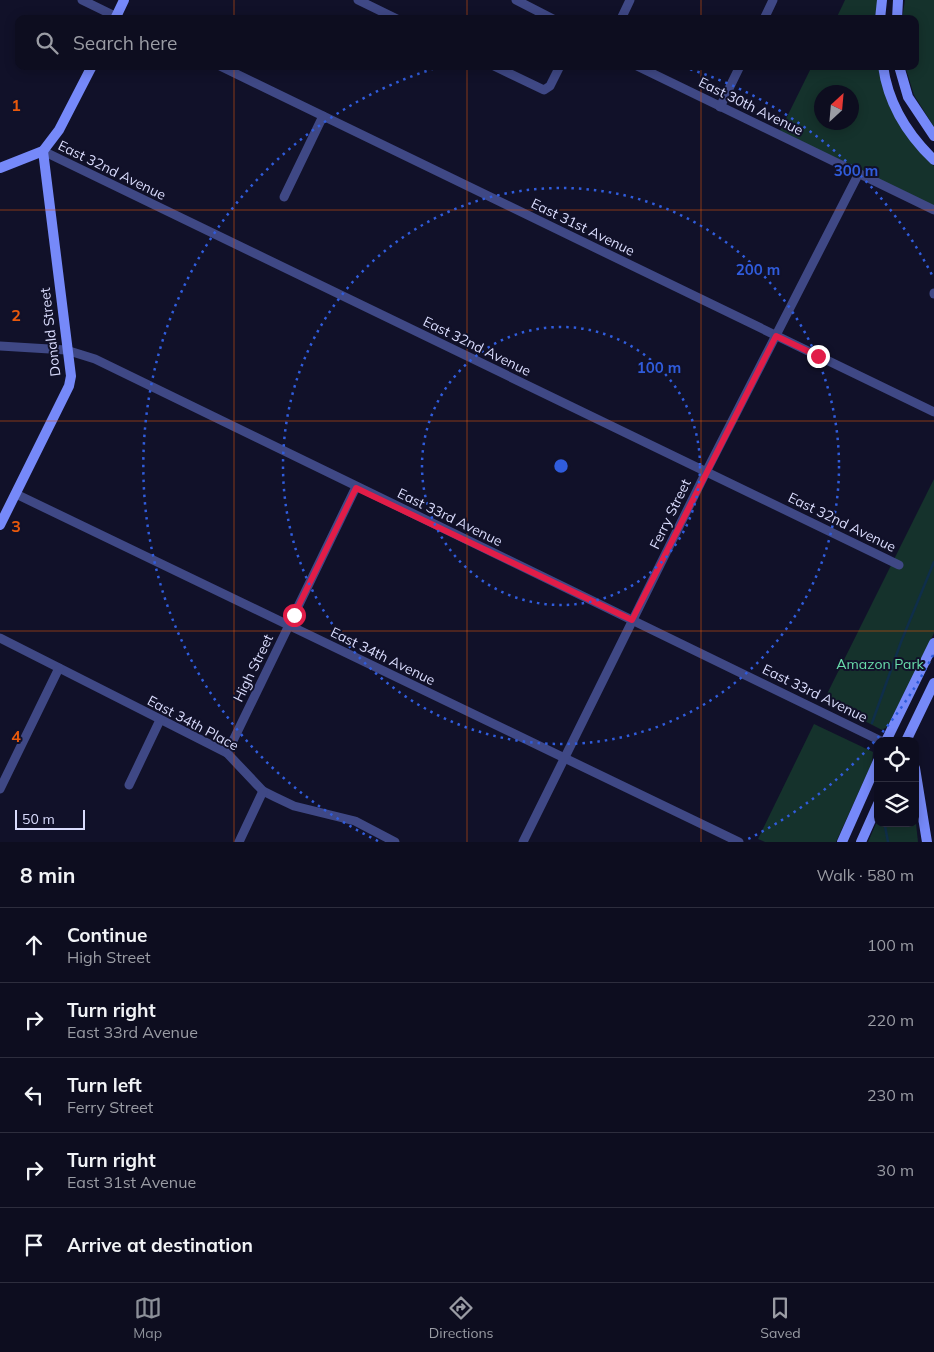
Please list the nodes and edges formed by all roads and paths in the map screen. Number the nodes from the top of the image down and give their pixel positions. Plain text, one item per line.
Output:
1 (82, 0) edge
2 (124, 0) edge
3 (358, 0) edge
4 (516, 0) edge
5 (630, 0) edge
6 (773, 0) edge
7 (882, 0) edge
8 (898, 0) edge
9 (111, 15) edge
10 (118, 15) edge
11 (389, 15) edge
12 (546, 15) edge
13 (623, 15) edge
14 (766, 15) edge
15 (880, 15) edge
16 (897, 15) edge
17 (90, 70) edge
18 (228, 70) edge
19 (503, 70) edge
20 (558, 70) edge
21 (645, 70) edge
22 (738, 70) edge
23 (884, 70) edge
24 (900, 70) edge
25 (720, 106) junction
26 (323, 116) junction
27 (934, 136) edge
28 (43, 151) junction
29 (934, 160) edge
30 (0, 168) edge
31 (858, 173) junction
32 (284, 197) dead end
33 (934, 210) edge
34 (776, 336) junction
35 (0, 346) edge
36 (66, 350) junction
37 (934, 412) edge
38 (706, 472) junction
39 (356, 488) junction
40 (16, 494) junction
41 (0, 525) edge
42 (899, 564) dead end
43 (632, 620) junction
44 (289, 625) junction
45 (0, 638) edge
46 (934, 643) edge
47 (59, 668) junction
48 (934, 683) edge
49 (160, 720) junction
50 (888, 737) edge
51 (908, 737) edge
52 (874, 738) edge
53 (226, 753) junction
54 (564, 758) junction
55 (874, 769) edge
56 (917, 782) edge
57 (129, 785) dead end
58 (0, 789) edge
59 (263, 791) junction
60 (874, 813) edge
61 (380, 838) edge
62 (238, 842) edge
63 (395, 842) edge
64 (524, 842) edge
65 (739, 842) edge
66 (842, 842) edge
67 (861, 842) edge
68 (927, 842) edge

1 - 9 street
2 - 10 main road
3 - 11 street
4 - 12 street
5 - 13 street
6 - 14 street
7 - 15 main road
8 - 16 main road
17 - 28 main road
18 - 26 street, East 31st Avenue
19 - 20 street
21 - 25 street, East 30th Avenue
22 - 25 street
23 - 29 main road
24 - 27 main road
25 - 31 street, East 30th Avenue
26 - 32 street
26 - 34 street, East 31st Avenue
28 - 30 main road
28 - 36 main road, Donald Street
28 - 38 street, East 32nd Avenue
31 - 33 street, East 30th Avenue
31 - 34 street, Ferry Street
34 - 37 street, East 31st Avenue
34 - 38 street, Ferry Street
35 - 36 street, East 33rd Avenue
36 - 39 street, East 33rd Avenue
36 - 40 main road, Donald Street
38 - 42 street, East 32nd Avenue
38 - 43 street, Ferry Street
39 - 43 street, East 33rd Avenue
39 - 44 street, High Street
40 - 41 main road, Donald Street
40 - 44 street, East 34th Avenue
43 - 52 street, East 33rd Avenue
43 - 54 street, Ferry Street
44 - 53 street, High Street
44 - 54 street, East 34th Avenue
45 - 47 street, East 34th Place
46 - 50 main road
47 - 49 street, East 34th Place
47 - 58 street
48 - 51 main road
49 - 53 street, East 34th Place
49 - 57 street
53 - 59 street, East 34th Place
54 - 64 street, Ferry Street
54 - 65 street, East 34th Avenue
55 - 66 main road
56 - 68 main road
59 - 61 street, East 34th Place
59 - 62 street
60 - 67 main road
61 - 63 street, East 34th Place

